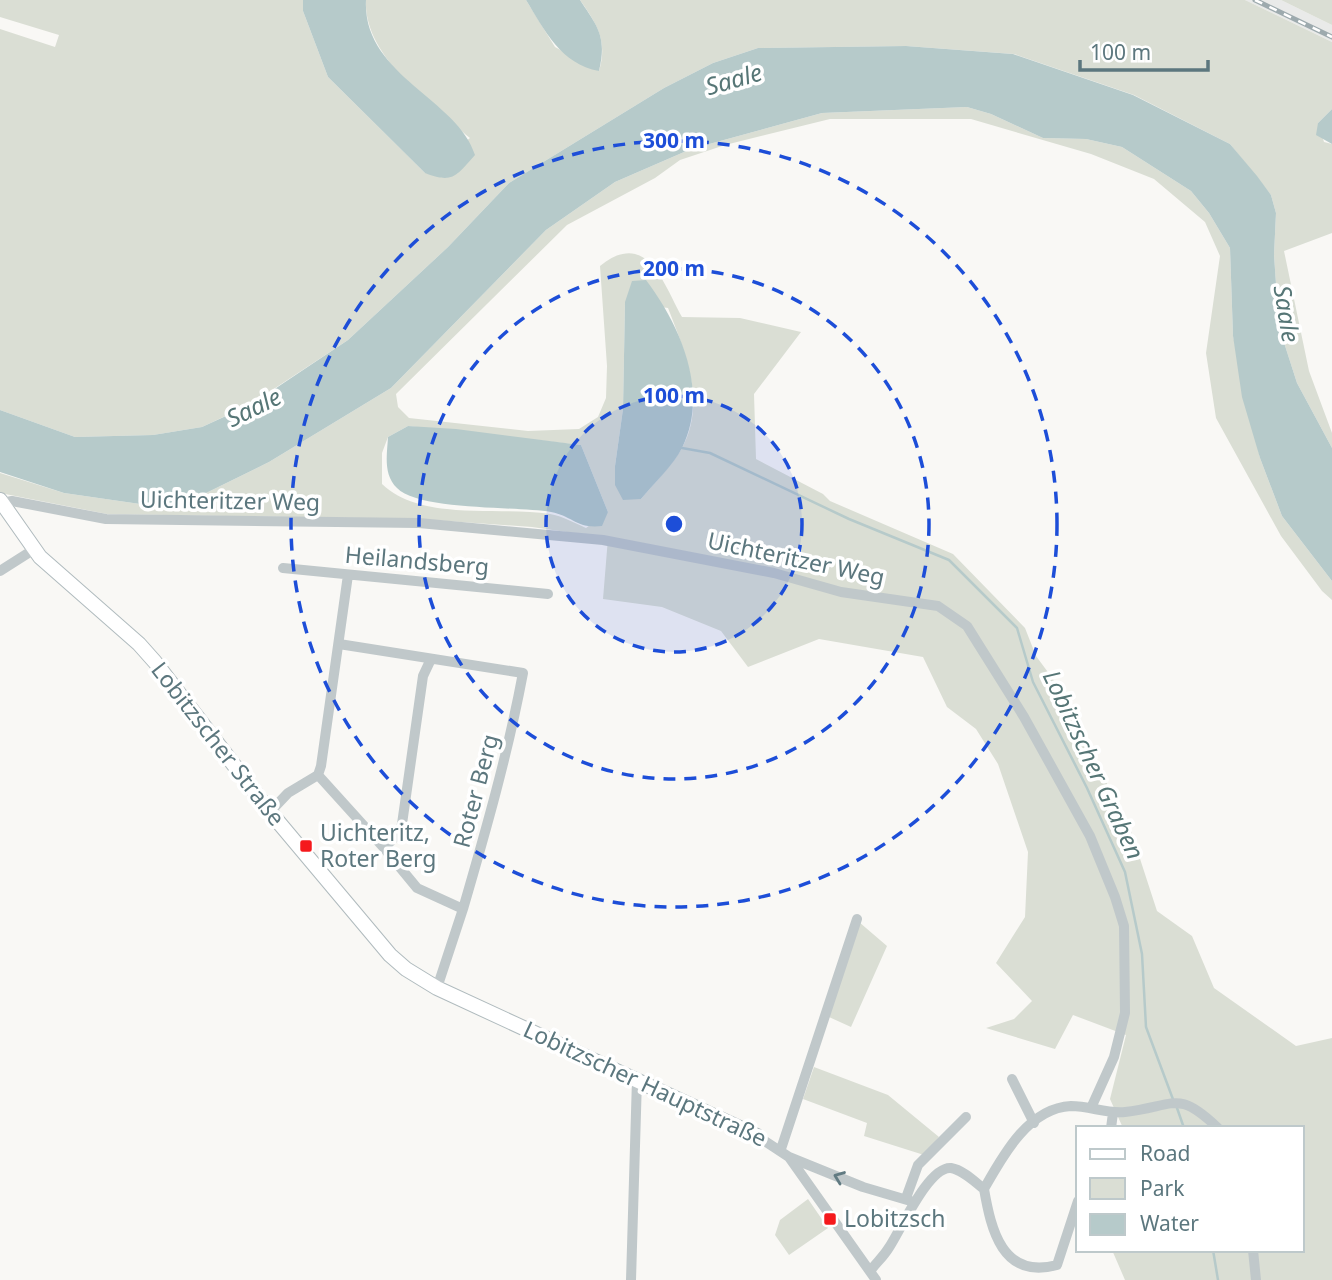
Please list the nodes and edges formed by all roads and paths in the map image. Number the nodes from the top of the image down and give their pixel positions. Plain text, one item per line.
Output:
1 (1, 502) edge
2 (33, 550) junction
3 (283, 568) dead end
4 (0, 571) edge
5 (348, 575) junction
6 (548, 593) dead end
7 (339, 644) junction
8 (431, 659) junction
9 (318, 775) junction
10 (270, 812) junction
11 (384, 848) junction
12 (463, 909) junction
13 (857, 919) dead end
14 (437, 988) junction
15 (637, 1079) junction
16 (1012, 1079) dead end
17 (1091, 1108) junction
18 (1114, 1113) junction
19 (966, 1117) dead end
20 (1034, 1123) junction
21 (1111, 1126) edge
22 (1216, 1126) edge
23 (757, 1136) joint
24 (781, 1150) junction
25 (984, 1189) junction
26 (910, 1200) junction
27 (1076, 1207) edge
28 (1252, 1252) edge
29 (874, 1277) edge
30 (631, 1280) edge
31 (1256, 1280) edge

1 - 2 street, Lobitzscher Straße
1 - 17 street, Uichteritzer Weg
2 - 4 street
2 - 10 street, Lobitzscher Straße
3 - 5 street, Heilandsberg
5 - 6 street, Heilandsberg
5 - 7 street
7 - 8 street, Roter Berg
7 - 9 street
8 - 11 street
8 - 12 street, Roter Berg
9 - 10 street
9 - 11 street
10 - 14 street, Lobitzscher Straße
11 - 12 street
12 - 14 street
13 - 24 street
14 - 15 street, Lobitzscher Hauptstraße
15 - 23 street, Lobitzscher Hauptstraße
15 - 30 street
16 - 20 street
17 - 18 street
17 - 20 street
18 - 21 street
18 - 22 street
19 - 26 street
20 - 25 street
23 - 24 street, Lobitzscher Hauptstraße
26 -> 24 street
24 - 29 street, Lobitzscher Hauptstraße
25 - 26 street
25 - 27 street
26 - 29 street
28 - 31 street

